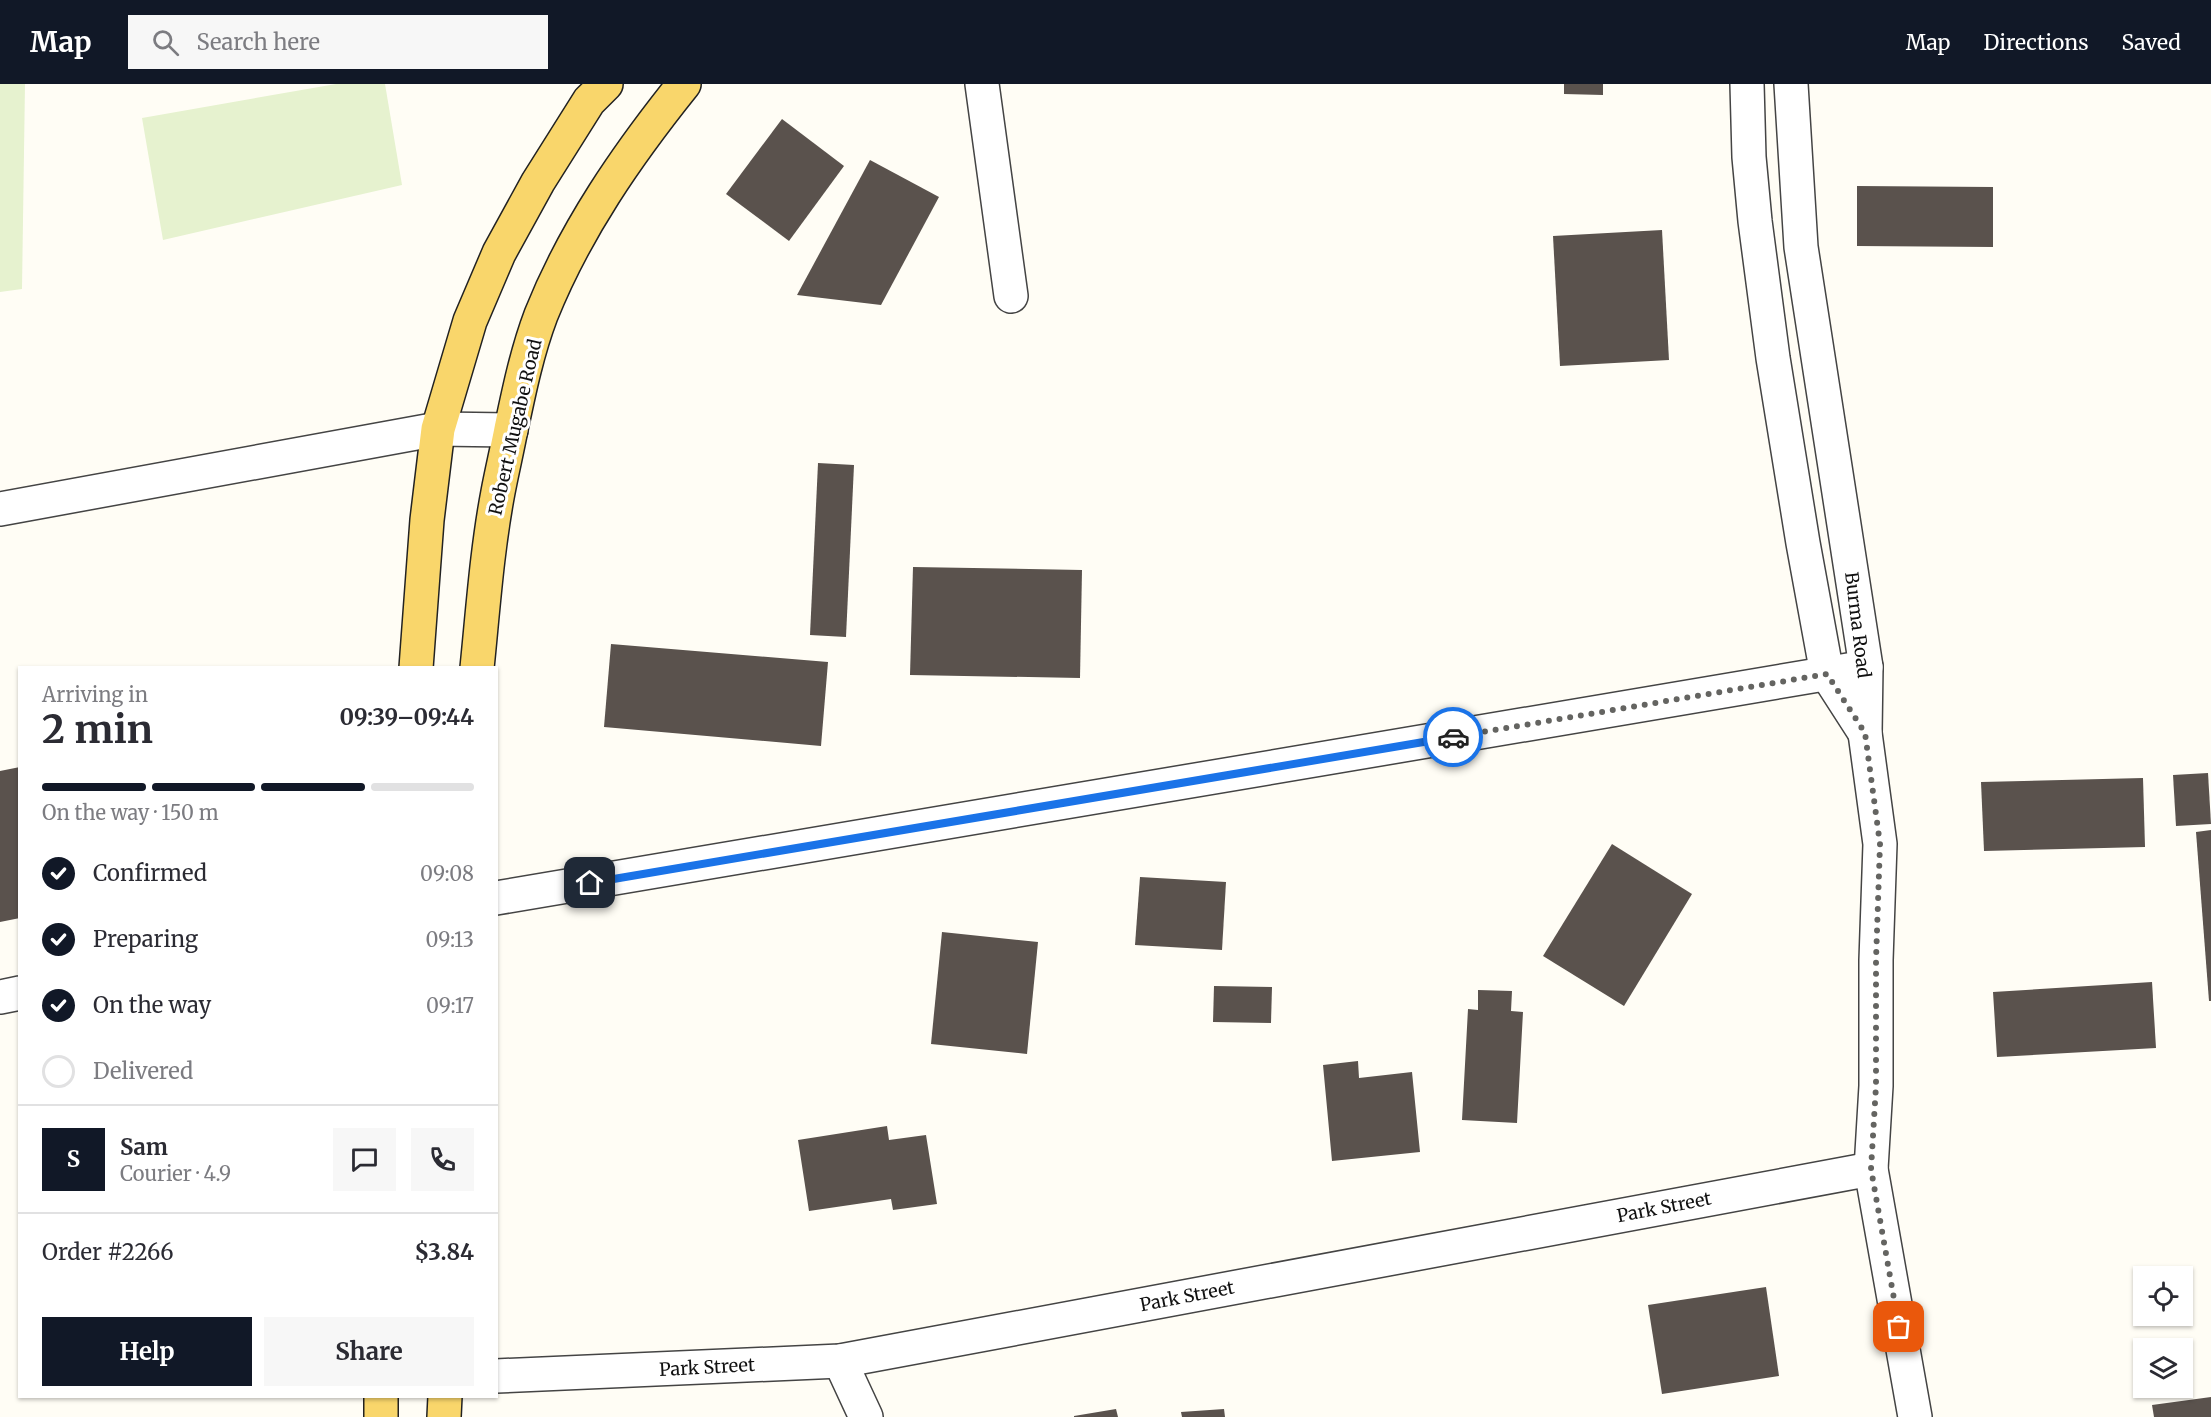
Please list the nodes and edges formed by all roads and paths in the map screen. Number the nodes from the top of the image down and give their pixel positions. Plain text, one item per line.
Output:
1 (606, 84) edge
2 (684, 84) edge
3 (982, 84) edge
4 (1747, 84) edge
5 (1791, 84) edge
6 (1011, 296) dead end
7 (438, 429) junction
8 (511, 430) junction
9 (0, 509) edge
10 (416, 666) edge
11 (477, 666) edge
12 (1866, 667) junction
13 (1827, 674) junction
14 (1865, 733) junction
15 (498, 898) edge
16 (18, 993) edge
17 (0, 997) edge
18 (1871, 1169) junction
19 (840, 1361) junction
20 (498, 1376) edge
21 (445, 1398) edge
22 (444, 1417) edge
23 (866, 1417) edge
24 (1915, 1417) edge

1 - 7 main road
2 - 8 main road, Robert Mugabe Road
3 - 6 street
4 - 13 street
5 - 12 street, Burma Road
7 - 8 street
7 - 9 street
7 - 10 main road
8 - 11 main road, Robert Mugabe Road
12 - 13 street
12 - 14 street, Burma Road
13 - 14 street
13 - 15 street
14 - 18 street, Burma Road
16 - 17 street
18 - 19 street, Park Street
18 - 24 street, Burma Road
19 - 20 street, Park Street
19 - 23 street
21 - 22 main road

